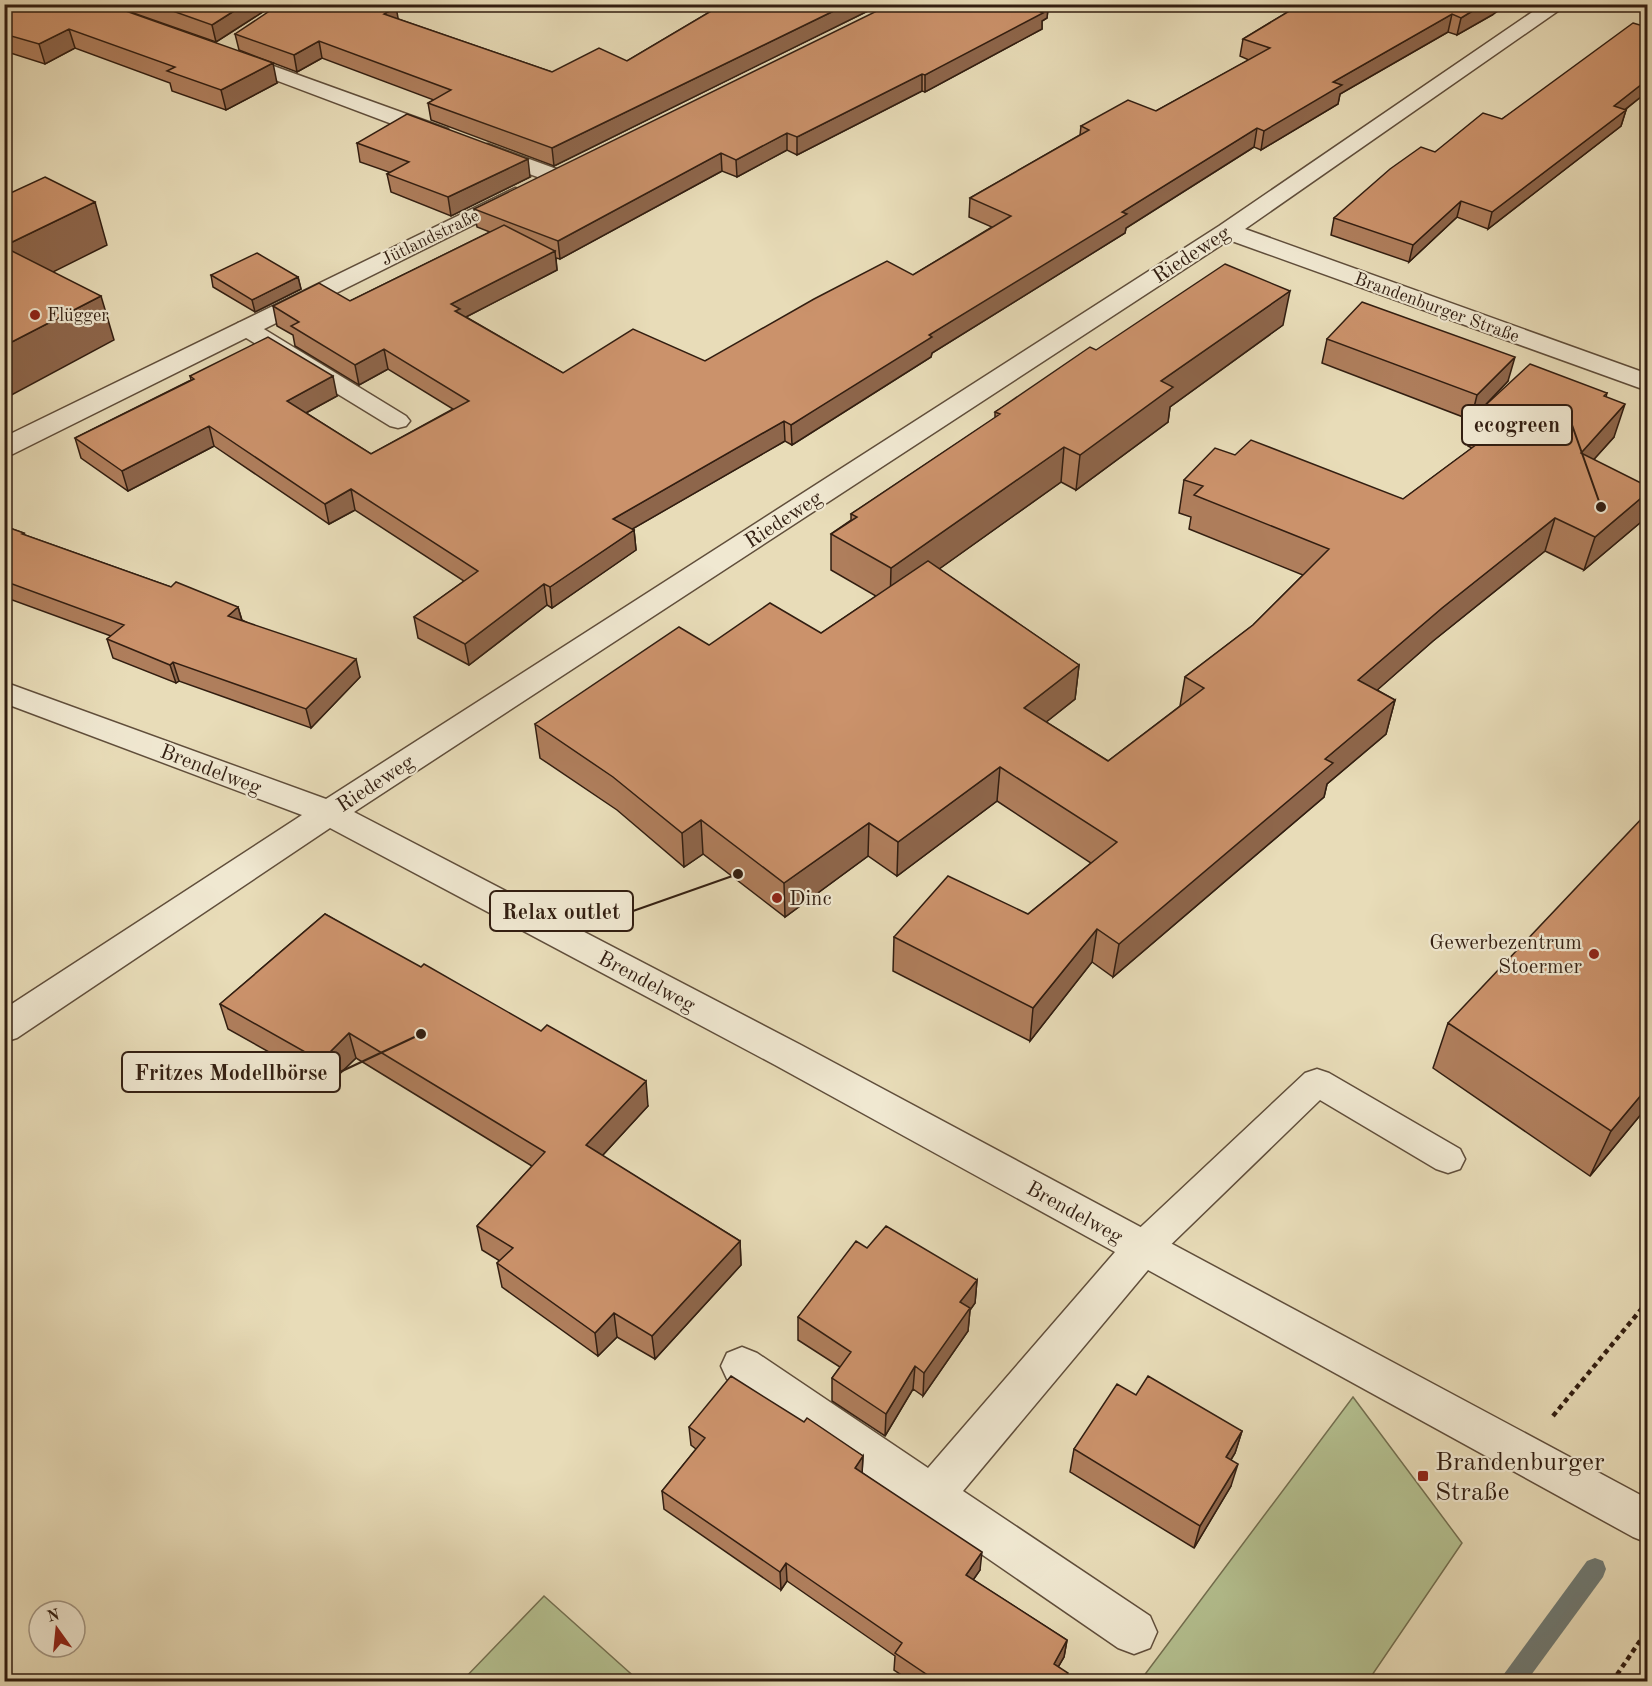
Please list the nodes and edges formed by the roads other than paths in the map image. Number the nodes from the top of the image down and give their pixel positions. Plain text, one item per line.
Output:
1 (1558, 4) edge
2 (238, 40) edge
3 (575, 165) edge
4 (554, 176) junction
5 (1227, 231) junction
6 (246, 328) junction
7 (1647, 383) edge
8 (398, 421) dead end
9 (4, 448) edge
10 (4, 692) edge
11 (329, 813) junction
12 (4, 1028) edge
13 (1448, 1159) dead end
14 (1142, 1249) junction
15 (742, 1366) dead end
16 (932, 1495) junction
17 (1647, 1522) edge
18 (1134, 1632) dead end

1 - 5 street, Riedeweg
2 - 4 street
3 - 4 street, Jütlandstraße
4 - 6 street, Jütlandstraße
5 - 7 street, Brandenburger Straße
5 - 11 street, Riedeweg
6 - 8 lane
6 - 9 street, Jütlandstraße
10 - 11 street, Brendelweg
11 - 12 street, Riedeweg
11 - 14 street, Brendelweg
13 - 14 lane
14 - 16 street, Brendelweg
14 - 17 street, Brendelweg
15 - 16 street
16 - 18 street

